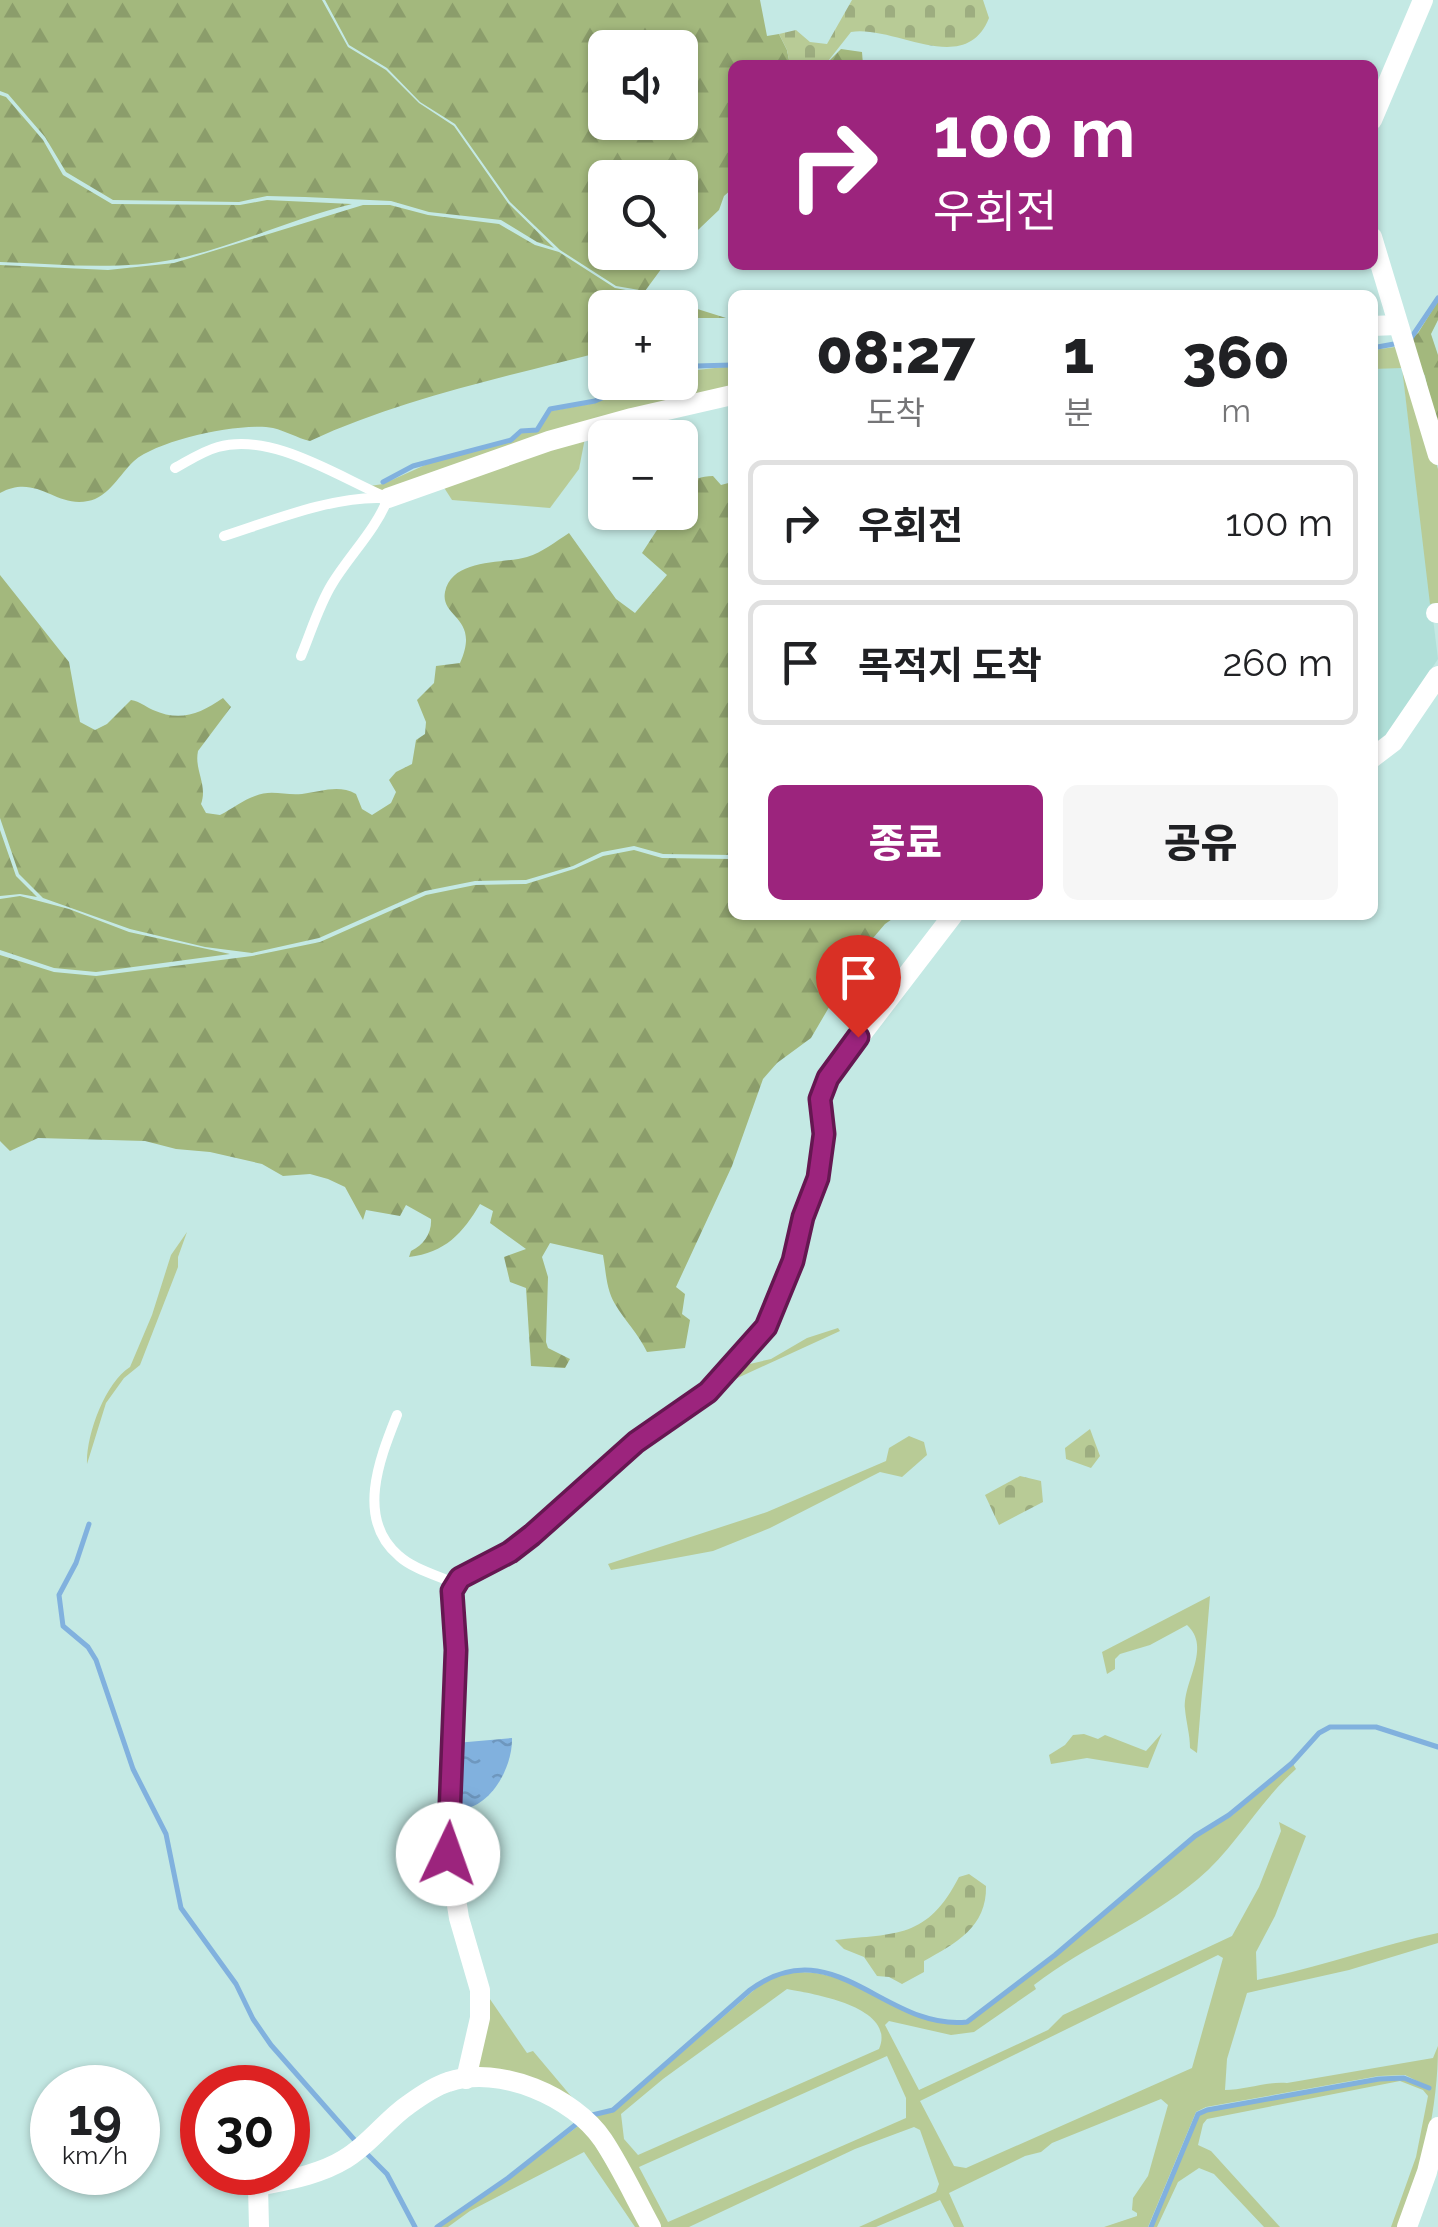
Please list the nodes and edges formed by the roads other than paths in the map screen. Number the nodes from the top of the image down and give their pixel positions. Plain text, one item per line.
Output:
1 (1423, 0) edge
2 (1378, 106) edge
3 (1378, 258) edge
4 (1398, 325) junction
5 (1378, 326) edge
6 (728, 396) edge
7 (1438, 455) edge
8 (175, 468) dead end
9 (388, 498) junction
10 (224, 536) dead end
11 (301, 656) dead end
12 (1438, 676) edge
13 (1378, 753) edge
14 (950, 920) edge
15 (396, 1415) dead end
16 (456, 1584) junction
17 (466, 2079) junction
18 (1438, 2128) edge
19 (310, 2173) edge
20 (258, 2195) edge
21 (259, 2227) edge
22 (651, 2227) edge
23 (1408, 2227) edge

1 - 2 street
3 - 4 street
4 - 5 street
4 - 7 street
6 - 9 street
8 - 9 lane
9 - 10 lane
9 - 11 lane
12 - 13 street
14 - 16 street
15 - 16 lane
16 - 17 street
17 - 19 street
17 - 22 street
18 - 23 street
20 - 21 street

